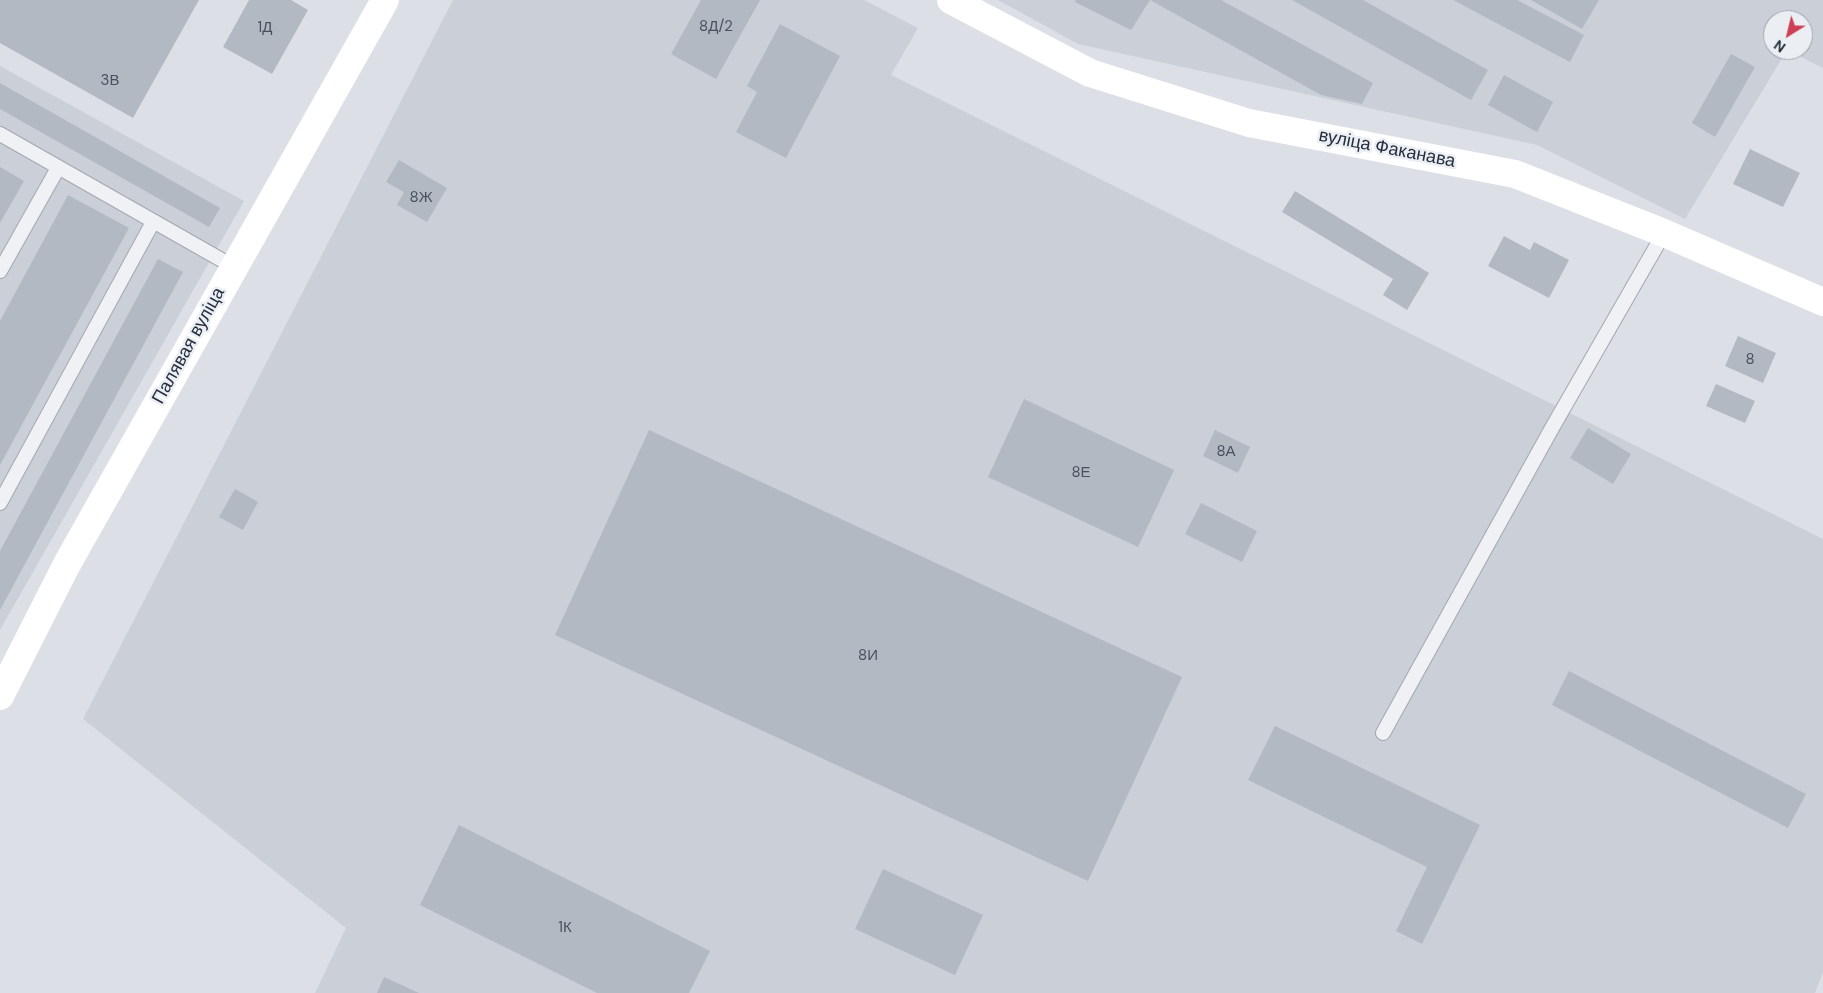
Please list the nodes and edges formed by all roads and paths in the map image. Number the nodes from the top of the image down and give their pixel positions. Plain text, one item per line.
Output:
1 (385, 0) edge
2 (951, 0) edge
3 (0, 134) edge
4 (58, 168) junction
5 (153, 222) junction
6 (1664, 232) junction
7 (234, 267) junction
8 (0, 271) edge
9 (1823, 302) edge
10 (0, 503) edge
11 (0, 696) edge
12 (1382, 733) dead end

1 - 7 main road, Палявая вуліца
2 - 6 main road, вуліца Факанава
3 - 4 lane
4 - 5 lane
4 - 8 lane
5 - 7 lane
5 - 10 lane
6 - 9 main road, вуліца Факанава
6 - 12 lane
7 - 11 main road, Палявая вуліца

